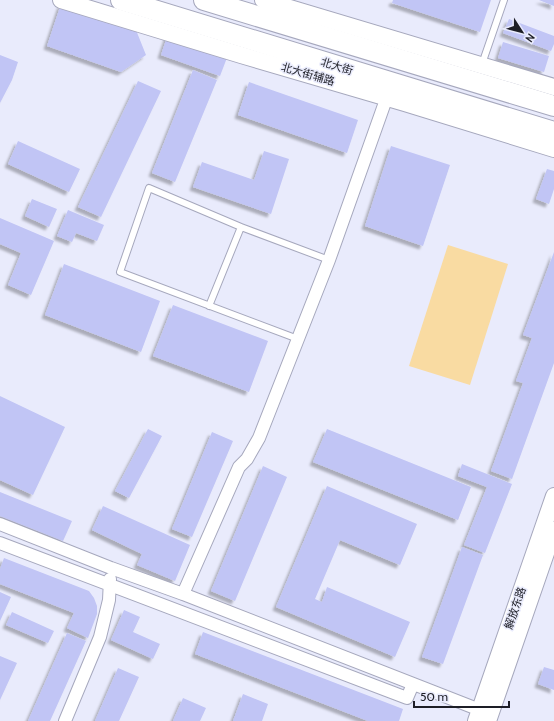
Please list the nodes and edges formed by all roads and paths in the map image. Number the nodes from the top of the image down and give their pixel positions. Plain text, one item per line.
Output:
1 (61, 0) edge
2 (121, 0) edge
3 (204, 0) edge
4 (263, 0) edge
5 (504, 0) edge
6 (481, 66) junction
7 (554, 87) edge
8 (390, 90) junction
9 (554, 106) edge
10 (554, 132) edge
11 (554, 149) edge
12 (241, 227) junction
13 (329, 260) junction
14 (209, 306) junction
15 (298, 339) junction
16 (554, 496) edge
17 (0, 524) edge
18 (554, 530) edge
19 (0, 543) edge
20 (111, 568) junction
21 (110, 586) junction
22 (183, 594) junction
23 (413, 684) junction
24 (483, 718) edge
25 (65, 721) edge

1 - 8 street, 北大街辅路
2 - 8 main road, 北大街
3 - 9 main road
4 - 6 street
5 - 6 lane
6 - 7 street
8 - 10 main road, 北大街
8 - 11 street, 北大街辅路
8 - 13 street
12 - 13 lane
12 - 14 lane
12 - 14 lane
13 - 15 street
14 - 15 lane
15 - 22 street
16 - 24 street, 解放东路
17 - 20 street
18 - 24 street, 解放东路
19 - 21 street
20 - 21 street
20 - 22 street
21 - 23 street
21 - 25 street
22 - 23 street
23 - 24 street

